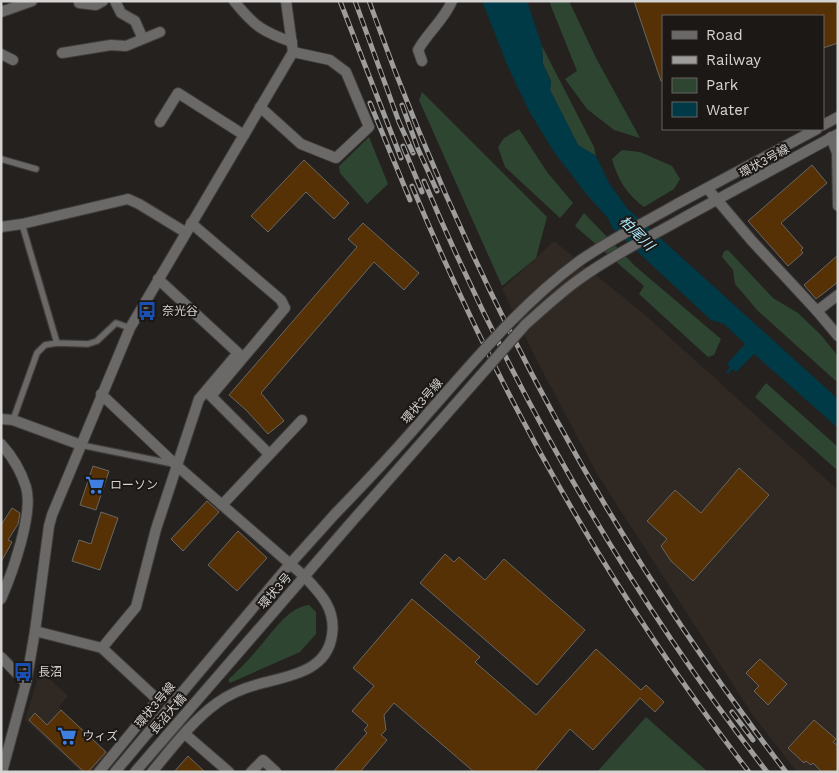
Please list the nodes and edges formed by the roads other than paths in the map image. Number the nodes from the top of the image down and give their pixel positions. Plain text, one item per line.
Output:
1 (32, 1) edge
2 (104, 1) edge
3 (115, 1) edge
4 (234, 1) edge
5 (286, 1) edge
6 (452, 1) edge
7 (79, 3) dead end
8 (1, 12) edge
9 (160, 32) dead end
10 (143, 39) junction
11 (293, 47) junction
12 (62, 53) dead end
13 (1, 54) edge
14 (12, 60) dead end
15 (422, 62) dead end
16 (260, 107) junction
17 (838, 117) edge
18 (160, 122) dead end
19 (824, 124) edge
20 (814, 130) edge
21 (244, 134) junction
22 (835, 136) edge
23 (1, 159) edge
24 (36, 169) dead end
25 (707, 188) junction
26 (718, 200) junction
27 (838, 206) edge
28 (22, 224) junction
29 (1, 227) edge
30 (188, 228) junction
31 (158, 279) junction
32 (838, 295) edge
33 (817, 311) junction
34 (130, 328) junction
35 (838, 336) edge
36 (57, 343) junction
37 (102, 394) junction
38 (1, 419) edge
39 (13, 420) junction
40 (302, 420) dead end
41 (1, 444) edge
42 (81, 444) junction
43 (269, 454) junction
44 (176, 465) junction
45 (222, 504) junction
46 (348, 526) joint
47 (290, 564) junction
48 (304, 576) junction
49 (1, 599) edge
50 (35, 631) junction
51 (102, 648) junction
52 (1, 657) edge
53 (221, 672) joint
54 (26, 683) junction
55 (185, 734) junction
56 (2, 772) edge
57 (99, 772) edge
58 (115, 772) edge
59 (135, 772) edge
60 (152, 772) edge
61 (230, 772) edge
62 (251, 772) edge
63 (276, 772) edge

1 - 8 street
2 - 7 street
3 - 10 street
4 - 11 street
5 - 11 street
6 - 15 street
9 - 10 street
10 - 12 street
11 - 16 street
11 - 16 street
13 - 14 street
16 - 21 street
17 - 19 street
18 - 21 street
20 - 25 street, 環状3号線
21 - 30 street
22 - 26 street, 環状3号線
22 - 27 street
23 - 24 lane
25 - 26 street
25 - 47 street, 環状3号線, bridge
26 - 33 street
26 - 46 street, 環状3号線, bridge
28 - 29 street
28 - 30 street
28 - 36 lane
30 - 31 street
30 - 43 street
31 - 34 street
31 - 44 street
32 - 33 street
33 - 35 street
34 - 36 lane
34 - 37 street
36 - 39 lane
37 - 42 street
37 - 44 street
38 - 39 street
39 - 42 street
40 - 43 street
41 - 49 street
42 - 44 lane
42 - 50 street
43 - 45 street
44 - 45 street
44 - 51 street
45 - 47 street
46 - 48 street, 環状3号
47 - 48 street
47 - 58 street, 環状3号線
48 - 53 street, 環状3号
48 - 55 street
50 - 51 street
50 - 54 street
51 - 57 street
52 - 54 street
53 - 59 street, 長沼大橋
54 - 56 street
55 - 60 street
55 - 61 street
62 - 63 street

